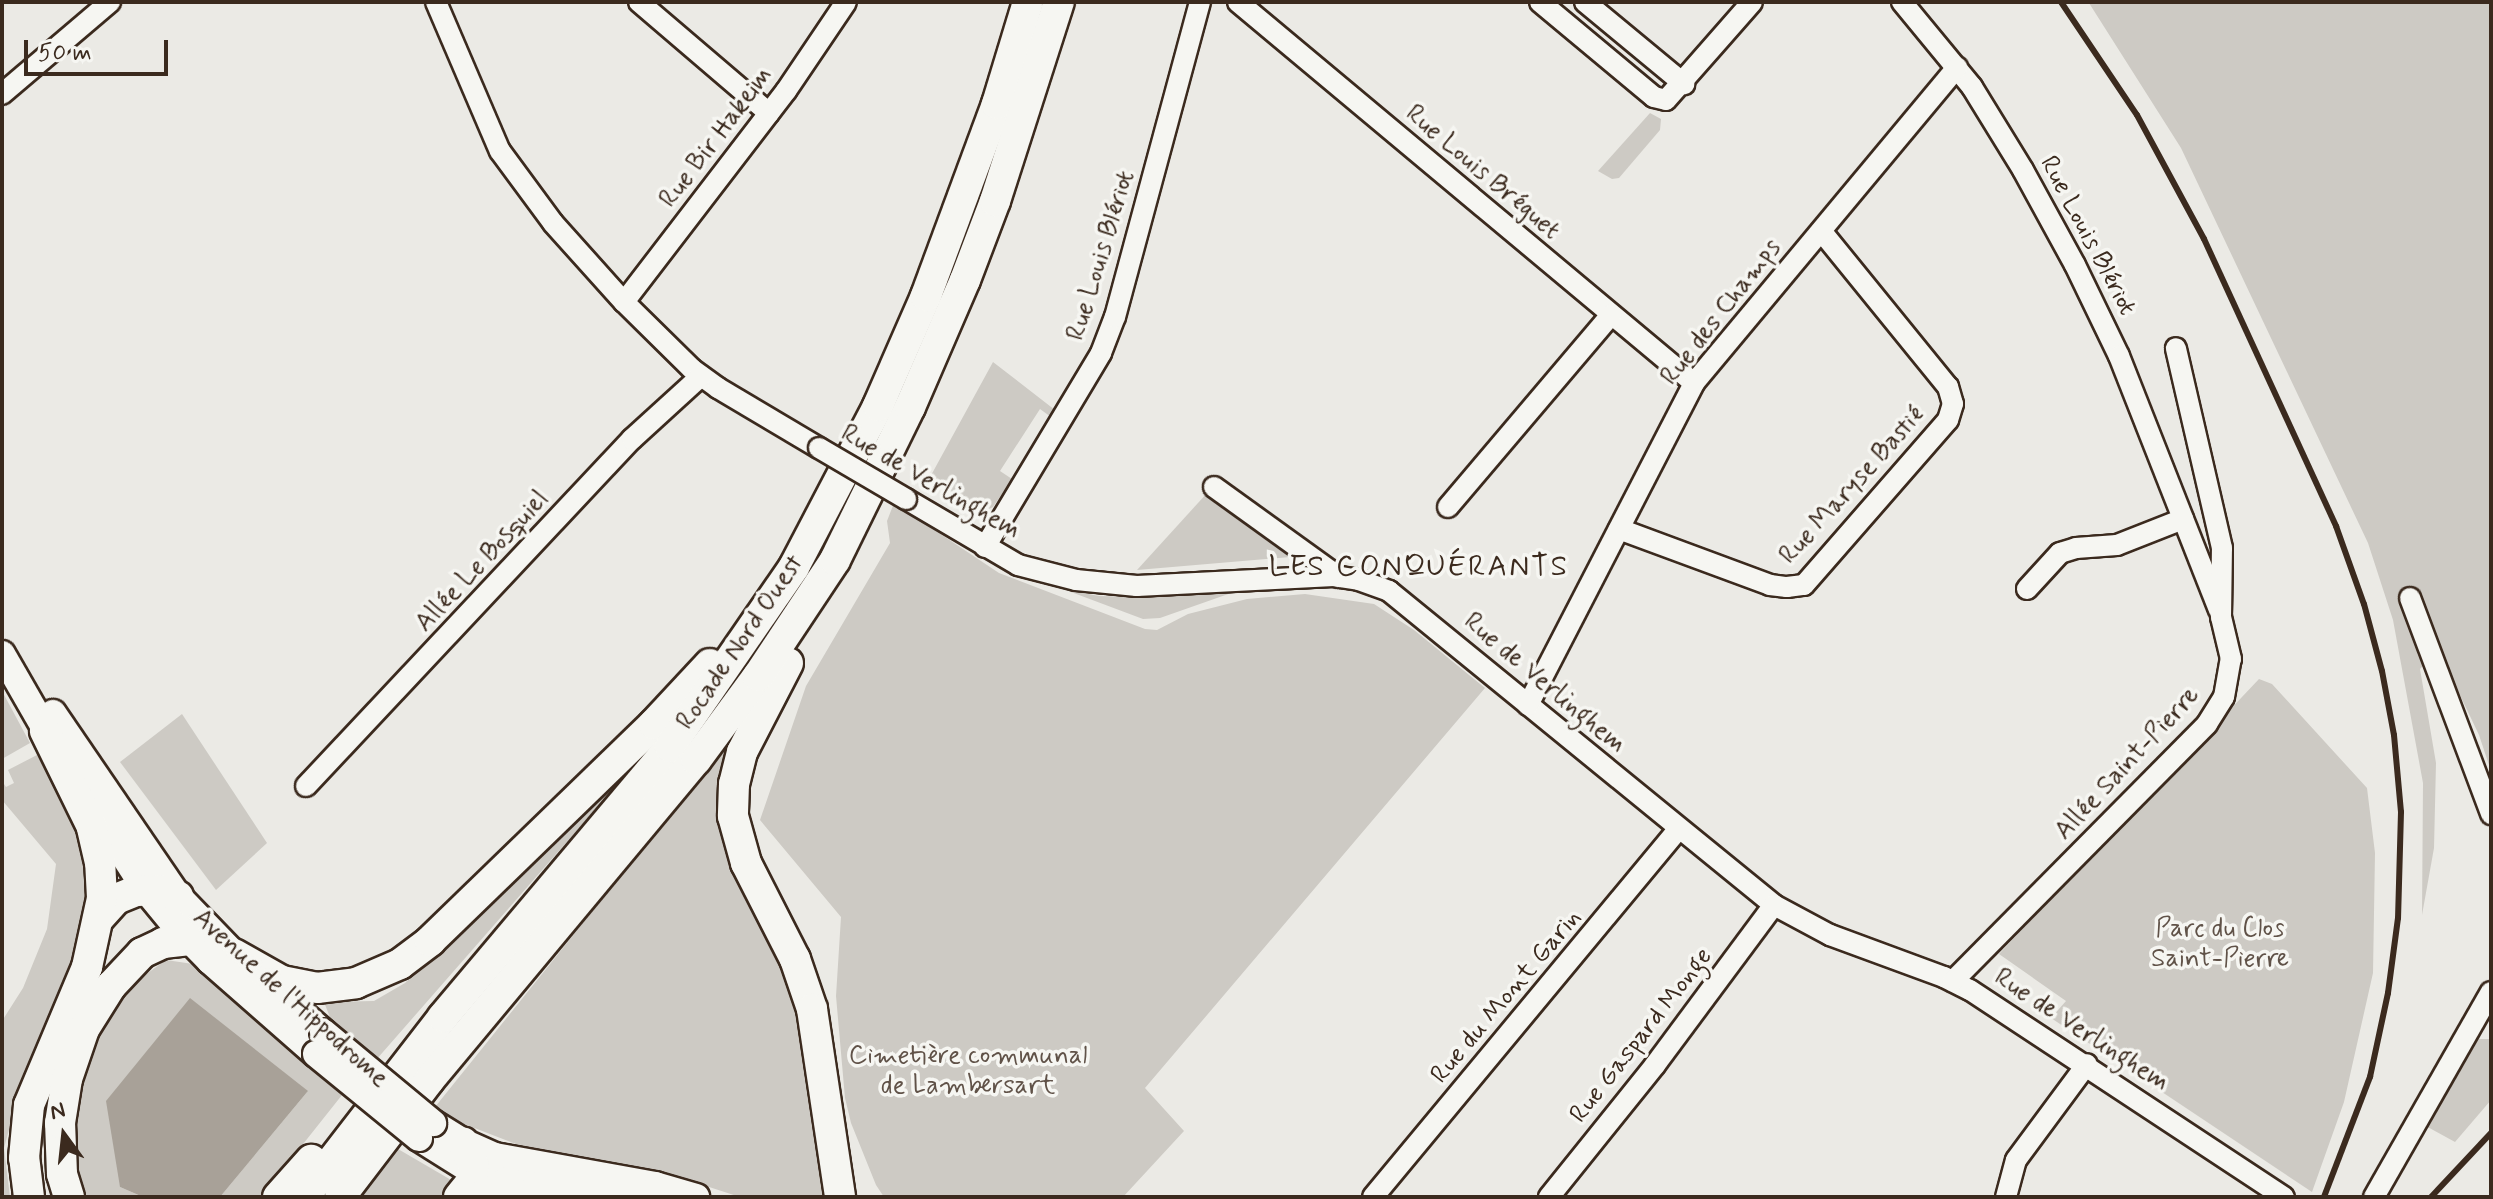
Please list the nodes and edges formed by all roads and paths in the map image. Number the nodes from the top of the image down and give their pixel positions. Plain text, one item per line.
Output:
1 (110, 2) edge
2 (436, 2) edge
3 (639, 2) edge
4 (846, 2) edge
5 (1028, 2) edge
6 (1059, 2) edge
7 (1200, 2) edge
8 (1238, 2) edge
9 (1540, 2) edge
10 (1585, 2) edge
11 (1752, 2) edge
12 (1902, 2) edge
13 (1957, 67) junction
14 (1684, 84) junction
15 (2, 94) edge
16 (769, 113) junction
17 (1821, 231) junction
18 (624, 302) junction
19 (1611, 315) junction
20 (2176, 348) dead end
21 (701, 376) junction
22 (1694, 383) junction
23 (1214, 487) dead end
24 (1448, 507) dead end
25 (2183, 519) junction
26 (1619, 529) junction
27 (985, 547) junction
28 (835, 560) junction
29 (794, 567) junction
30 (1339, 577) junction
31 (2027, 589) dead end
32 (2410, 598) dead end
33 (2221, 617) junction
34 (2, 637) edge
35 (2, 654) edge
36 (1528, 705) junction
37 (45, 731) junction
38 (306, 786) dead end
39 (2491, 814) edge
40 (1679, 829) junction
41 (145, 889) junction
42 (178, 896) junction
43 (1774, 905) junction
44 (100, 917) junction
45 (190, 940) junction
46 (234, 954) junction
47 (1953, 981) junction
48 (2491, 992) edge
49 (320, 1043) junction
50 (2087, 1064) junction
51 (400, 1070) junction
52 (426, 1130) junction
53 (463, 1142) junction
54 (508, 1182) joint
55 (557, 1188) junction
56 (471, 1189) edge
57 (839, 1194) edge
58 (2278, 1195) edge
59 (29, 1197) edge
60 (69, 1197) edge
61 (278, 1197) edge
62 (304, 1197) edge
63 (340, 1197) edge
64 (613, 1197) edge
65 (650, 1197) edge
66 (696, 1197) edge
67 (1373, 1197) edge
68 (1549, 1197) edge
69 (2006, 1197) edge
70 (2374, 1197) edge

1 - 15 street
2 - 18 street, Rue de Verlinghem
3 - 16 street
4 - 16 street, Rue Bir Hakeim
5 - 29 highway, Rocade Nord Ouest
6 - 28 highway, Rocade Nord Ouest
7 - 27 street, Rue Louis Blériot
8 - 19 street, Rue Louis Bréguet
9 - 14 street
10 - 14 street
11 - 14 street
12 - 13 street, Rue Louis Blériot
13 - 17 street, Rue des Champs
13 - 25 street, Rue Louis Blériot
16 - 18 street, Rue Bir Hakeim
17 - 22 street, Rue des Champs
17 - 26 street, Rue Maryse Bastié
18 - 21 street, Rue de Verlinghem
19 - 22 street, Rue Louis Bréguet
19 - 24 street
20 - 33 street, Allée Saint-Pierre
21 - 27 street, Rue de Verlinghem, bridge
21 - 38 street, Allée Le Bosquiel
22 - 26 street, Rue des Champs
23 - 30 street
25 - 31 street
25 - 33 street, Rue Louis Blériot
26 - 36 street, Rue des Champs
27 - 30 street, Rue de Verlinghem
28 - 57 highway
28 - 63 highway, Rocade Nord Ouest
29 - 46 highway
29 - 51 highway, Rocade Nord Ouest
30 - 36 street, Rue de Verlinghem
32 - 39 street
33 - 47 street, Allée Saint-Pierre
34 - 42 main road, Avenue de l'Hippodrome
35 - 37 main road, Avenue de l'Hippodrome
36 - 40 street, Rue de Verlinghem
37 - 41 main road, Avenue de l'Hippodrome
37 - 44 highway
40 - 43 street, Rue de Verlinghem
40 - 67 street, Rue du Mont Garin
41 - 42 highway
41 - 44 highway
41 - 45 main road, Avenue de l'Hippodrome
42 - 46 main road, Avenue de l'Hippodrome
43 - 47 street, Rue de Verlinghem
43 - 68 street, Rue Gaspard Monge
44 - 59 highway
45 - 49 main road, Avenue de l'Hippodrome
45 - 60 highway
46 - 49 main road, Avenue de l'Hippodrome
47 - 50 street, Rue de Verlinghem
48 - 70 street
49 - 52 main road, Avenue de l'Hippodrome, bridge
50 - 58 street, Rue de Verlinghem
50 - 69 street
51 - 61 highway
51 - 62 highway, Rocade Nord Ouest
52 - 53 main road, Avenue de l'Hippodrome
52 - 56 main road, Avenue de l'Hippodrome
53 - 56 highway
53 - 66 main road, Avenue de l'Hippodrome
54 - 55 main road
54 - 56 highway
55 - 64 main road
55 - 65 highway

